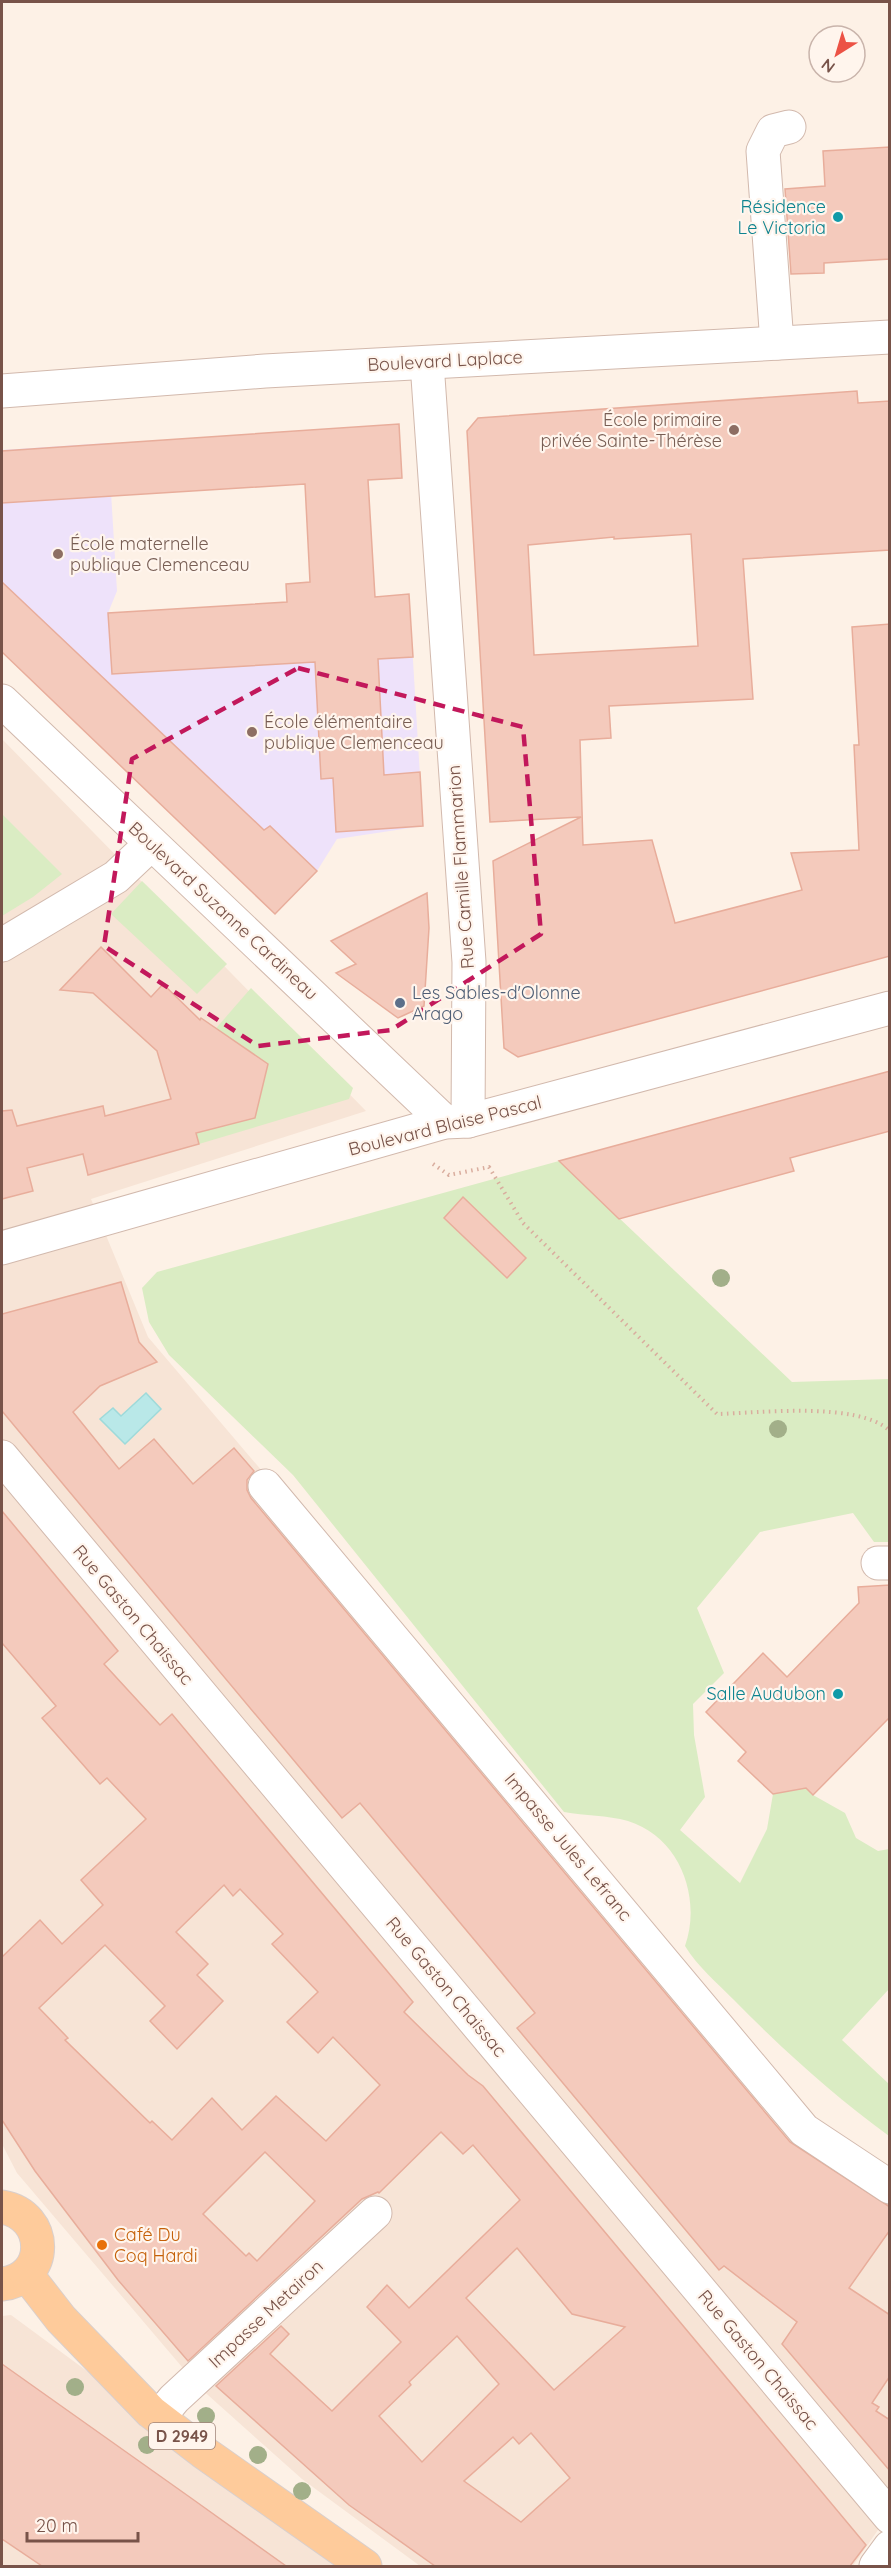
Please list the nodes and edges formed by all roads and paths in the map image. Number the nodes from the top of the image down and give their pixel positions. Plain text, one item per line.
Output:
1 (789, 127) dead end
2 (890, 337) edge
3 (777, 343) junction
4 (427, 363) junction
5 (2, 391) edge
6 (2, 701) edge
7 (151, 843) junction
8 (2, 945) edge
9 (890, 1008) edge
10 (457, 1121) junction
11 (432, 1163) dead end
12 (2, 1248) edge
13 (889, 1431) edge
14 (2, 1457) edge
15 (265, 1486) dead end
16 (890, 2187) edge
17 (2, 2207) edge
18 (375, 2213) dead end
19 (14, 2279) edge
20 (159, 2417) junction
21 (890, 2517) edge
22 (890, 2547) edge
23 (365, 2566) edge
24 (876, 2566) edge

1 - 3 street
2 - 3 street, Boulevard Laplace
3 - 4 street, Boulevard Laplace
4 - 5 street, Boulevard Laplace
4 - 10 street, Rue Camille Flammarion
6 - 7 street, Boulevard Suzanne Cardineau
7 - 8 street
7 - 10 street, Boulevard Suzanne Cardineau
9 - 10 street, Boulevard Blaise Pascal
10 - 12 street, Boulevard Blaise Pascal
11 - 13 path
14 - 21 street, Rue Gaston Chaissac
15 - 16 street, Impasse Jules Lefranc
17 - 19 main road
18 - 20 street, Impasse Metairon
19 - 20 main road, D 2949
20 - 23 main road, D 2949
22 - 24 street

